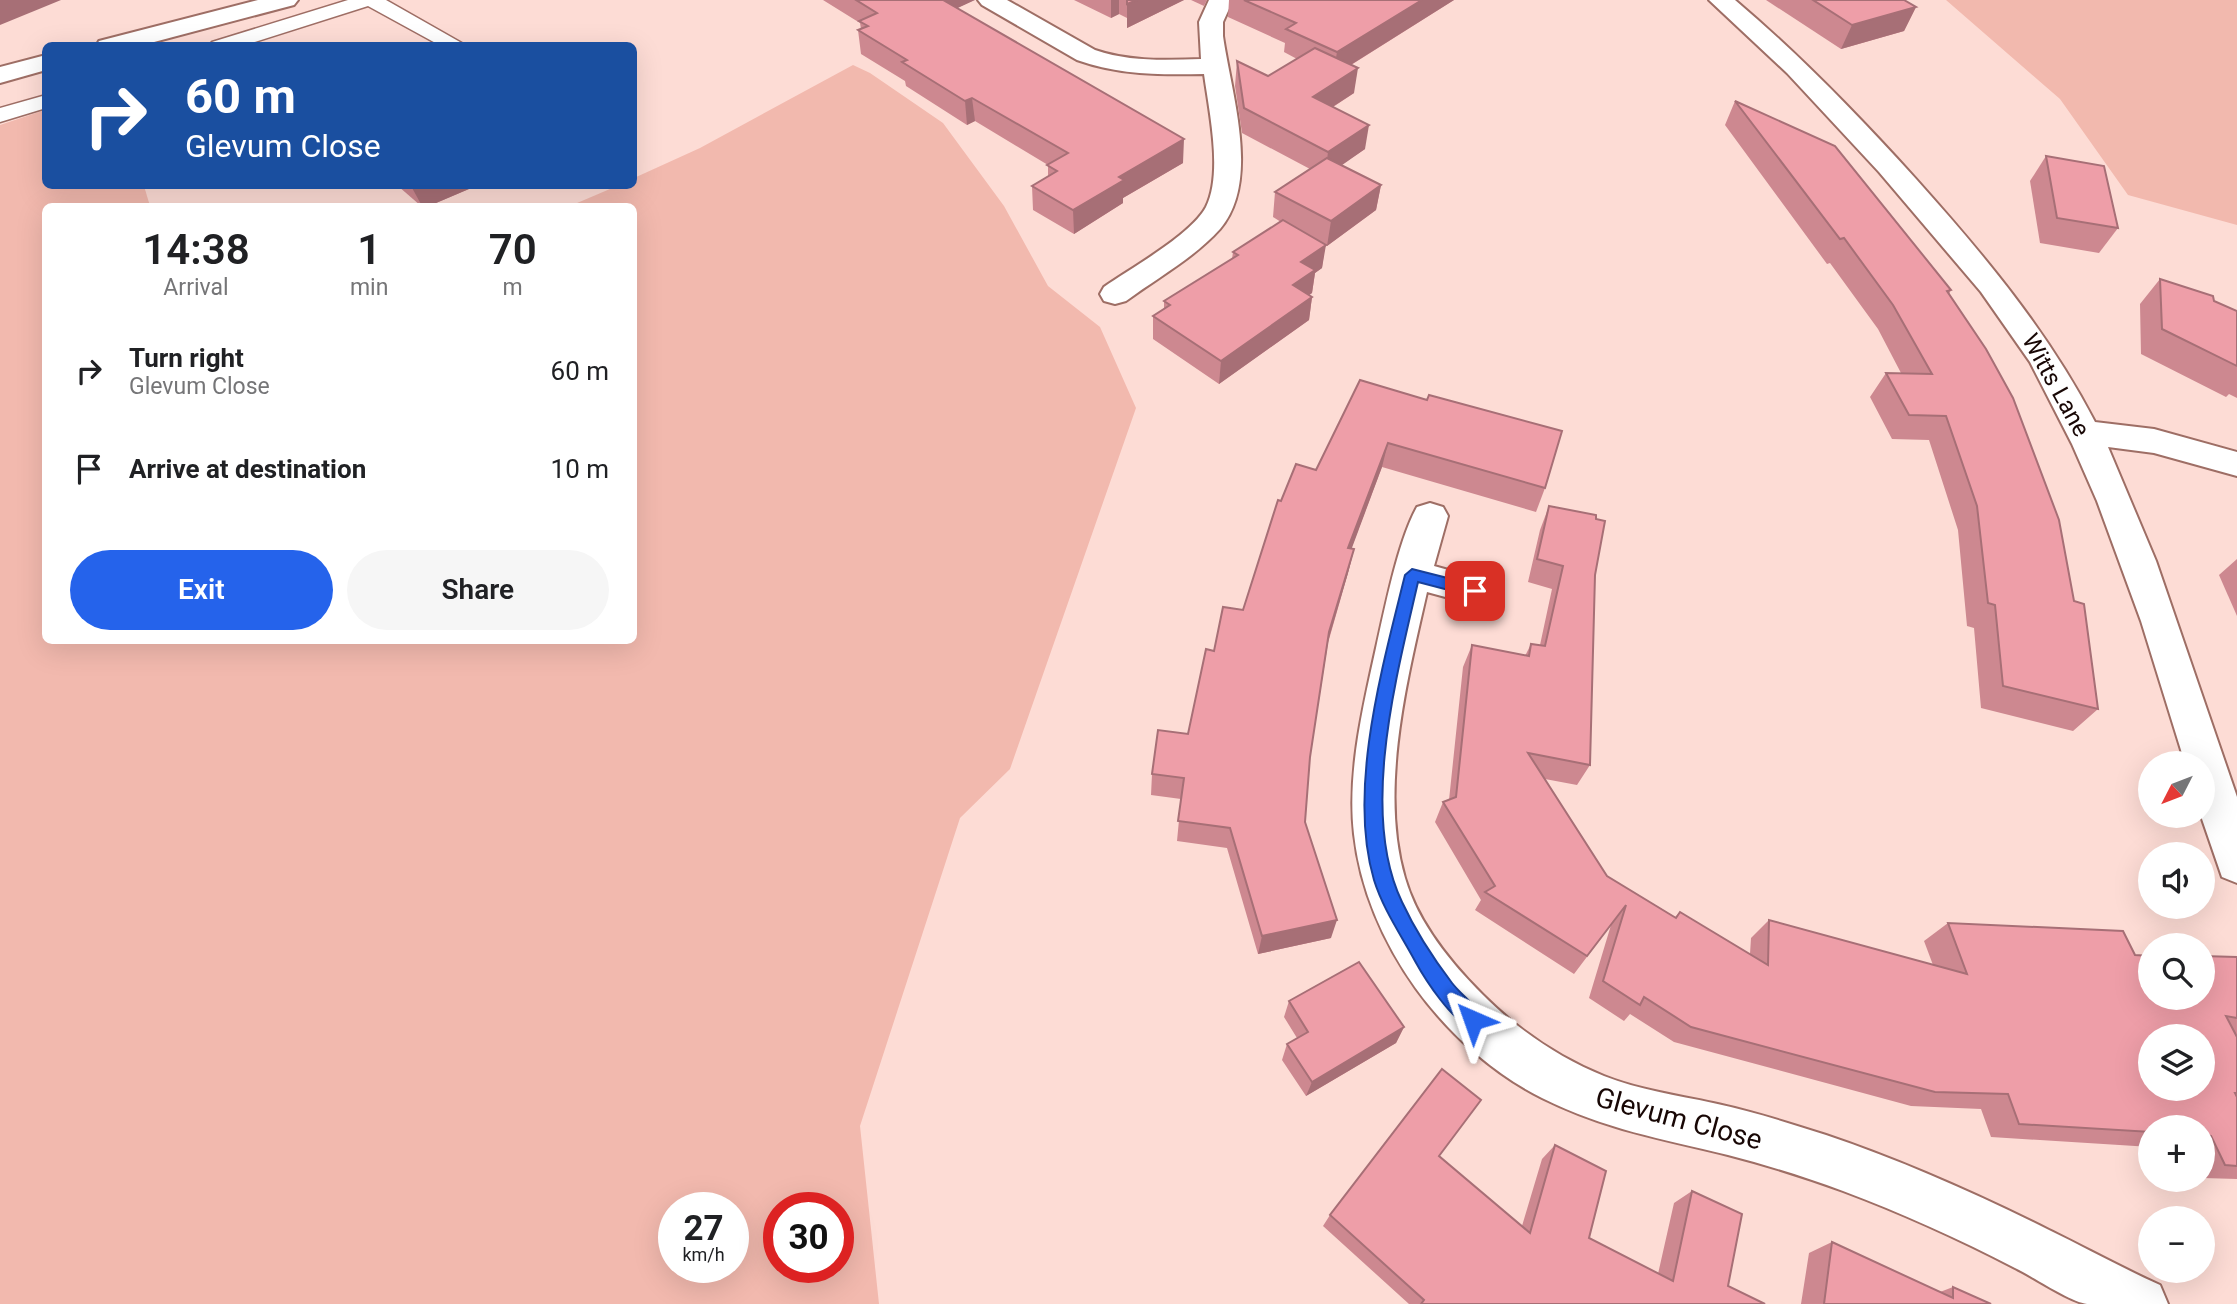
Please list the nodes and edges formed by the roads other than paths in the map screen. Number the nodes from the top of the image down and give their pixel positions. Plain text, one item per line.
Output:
1 (286, 0) edge
2 (370, 0) edge
3 (990, 0) edge
4 (1221, 0) edge
5 (1721, 0) edge
6 (123, 42) edge
7 (232, 42) edge
8 (449, 42) edge
9 (42, 63) edge
10 (1214, 66) junction
11 (0, 75) edge
12 (42, 101) edge
13 (0, 115) edge
14 (1115, 293) dead end
15 (2083, 432) junction
16 (2237, 464) edge
17 (1430, 516) dead end
18 (1412, 575) junction
19 (1475, 591) dead end
20 (2237, 863) edge
21 (2141, 1304) edge

1 - 6 street
2 - 7 lane
2 - 8 lane
3 - 10 street
4 - 10 street
5 - 15 street, Witts Lane
9 - 11 street
10 - 14 street
12 - 13 lane
15 - 16 street
15 - 20 street, Witts Lane
17 - 18 street, Glevum Close
18 - 19 street
18 - 21 street, Glevum Close

